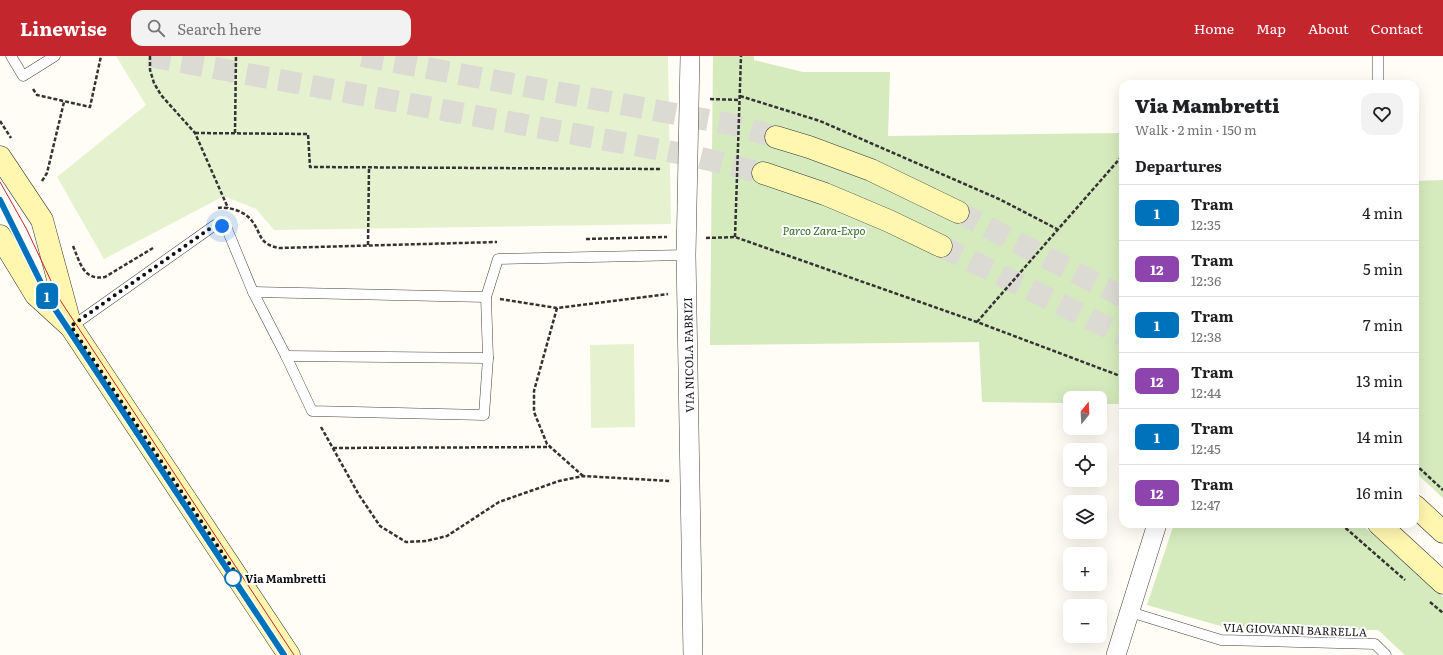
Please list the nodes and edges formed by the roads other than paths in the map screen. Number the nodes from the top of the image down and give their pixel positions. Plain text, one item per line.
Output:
1 (11, 56) edge
2 (55, 56) edge
3 (690, 56) edge
4 (1378, 56) edge
5 (1378, 80) edge
6 (776, 137) tunnel mouth
7 (6, 148) edge
8 (763, 173) tunnel mouth
9 (958, 212) tunnel mouth
10 (0, 236) edge
11 (941, 246) tunnel mouth
12 (686, 255) junction
13 (253, 292) junction
14 (486, 297) junction
15 (71, 326) junction
16 (286, 356) junction
17 (488, 358) junction
18 (1419, 510) edge
19 (1156, 528) edge
20 (1383, 528) edge
21 (1443, 532) edge
22 (1443, 583) edge
23 (1130, 612) junction
24 (289, 655) edge
25 (693, 655) edge
26 (1116, 655) edge
27 (1386, 655) edge

1 - 2 lane
3 - 12 street, VIA NICOLA FABRIZI
4 - 5 lane
6 - 9 main road
7 - 15 main road
8 - 11 main road
10 - 15 main road
12 - 14 lane
12 - 25 street, VIA NICOLA FABRIZI
13 - 14 lane
13 - 15 lane
13 - 16 lane
14 - 17 lane
15 - 24 main road
16 - 17 lane
16 - 17 lane
18 - 21 main road
19 - 23 street
20 - 22 main road
23 - 26 street
23 - 27 lane, VIA GIOVANNI BARRELLA

